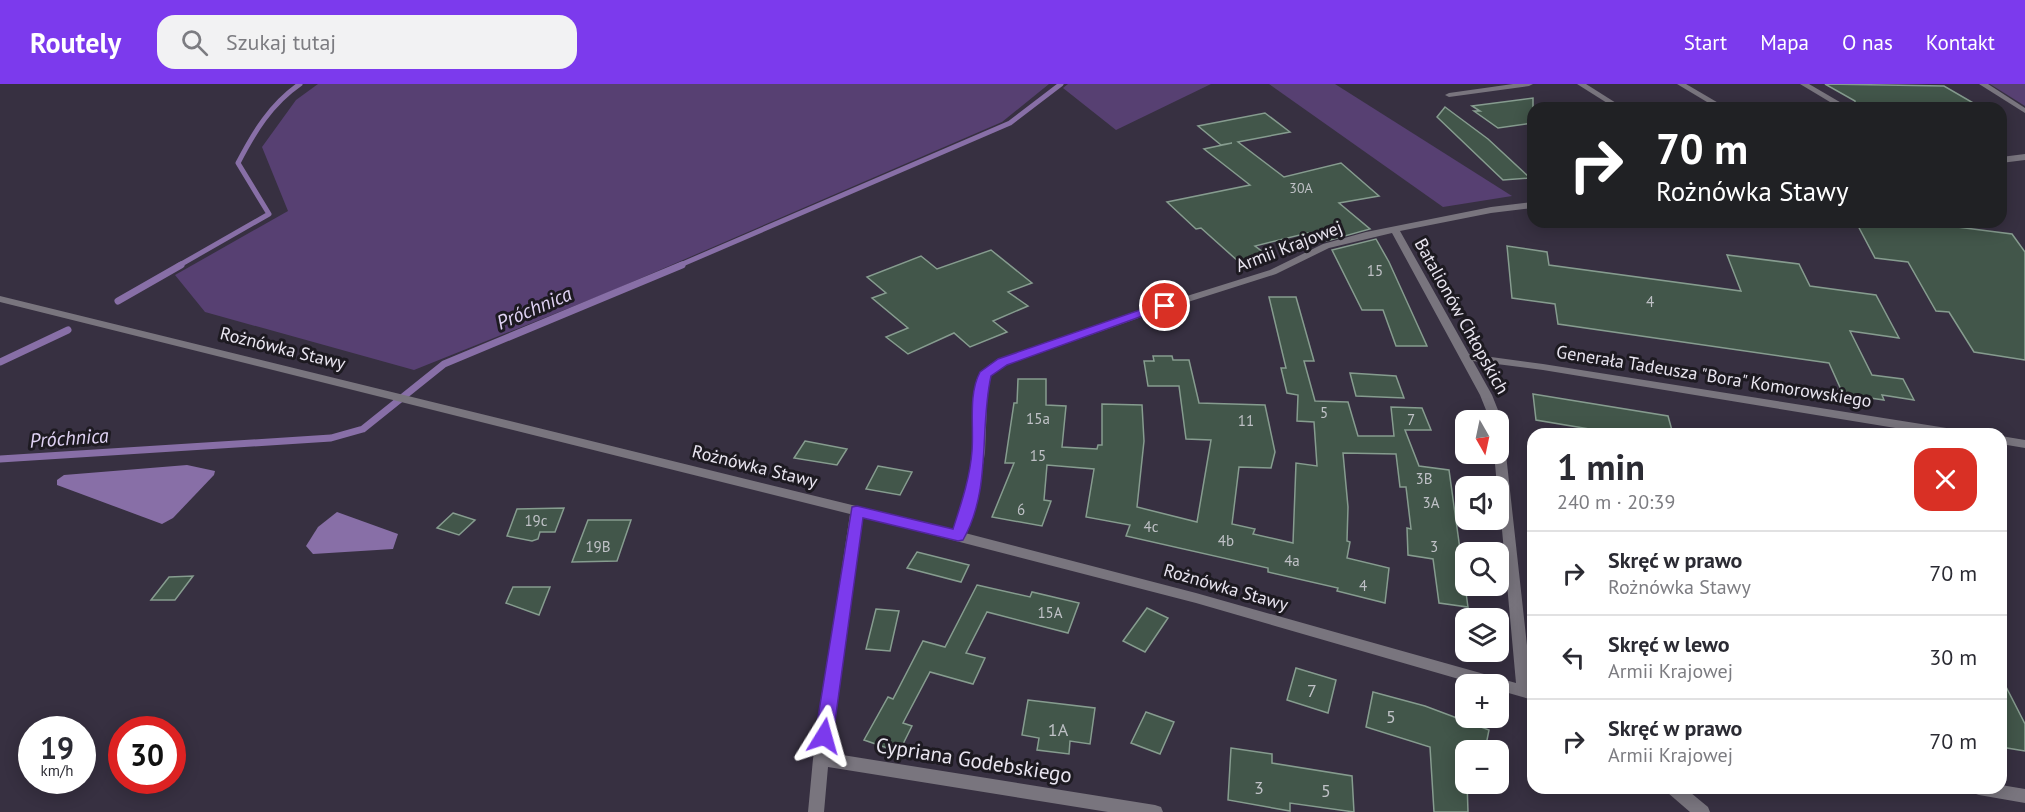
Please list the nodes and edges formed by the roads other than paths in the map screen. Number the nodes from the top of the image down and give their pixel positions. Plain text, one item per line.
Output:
1 (1529, 84) edge
2 (1581, 84) edge
3 (1681, 84) edge
4 (1804, 84) edge
5 (1983, 84) edge
6 (1449, 95) dead end
7 (1610, 102) edge
8 (1712, 102) edge
9 (1836, 102) edge
10 (2025, 111) edge
11 (2025, 157) edge
12 (2007, 159) edge
13 (1527, 206) edge
14 (1395, 230) junction
15 (0, 299) edge
16 (1464, 357) junction
17 (1493, 410) edge
18 (1922, 428) edge
19 (2007, 441) edge
20 (2025, 444) edge
21 (1501, 464) edge
22 (857, 511) junction
23 (958, 536) junction
24 (1463, 674) edge
25 (1527, 683) edge
26 (1509, 687) edge
27 (1527, 692) edge
28 (820, 759) junction
29 (2007, 793) edge
30 (1681, 794) edge
31 (2025, 796) edge
32 (816, 812) edge
33 (1155, 812) edge
34 (1702, 812) edge

1 - 6 street
2 - 7 street
3 - 8 street
4 - 9 street
5 - 10 street
11 - 12 street
13 - 14 street, Armii Krajowej
14 - 16 street, Batalionów Chłopskich
14 - 23 street, Armii Krajowej
15 - 22 street, Rożnówka Stawy
16 - 17 street, Batalionów Chłopskich
16 - 18 street, Generała Tadeusza "Bora" Komorowskiego
19 - 20 street
21 - 25 street
22 - 23 street, Rożnówka Stawy
22 - 28 street
23 - 24 street, Rożnówka Stawy
26 - 27 street, Rożnówka Stawy
28 - 32 street
28 - 33 street, Cypriana Godebskiego
29 - 31 street
30 - 34 street

